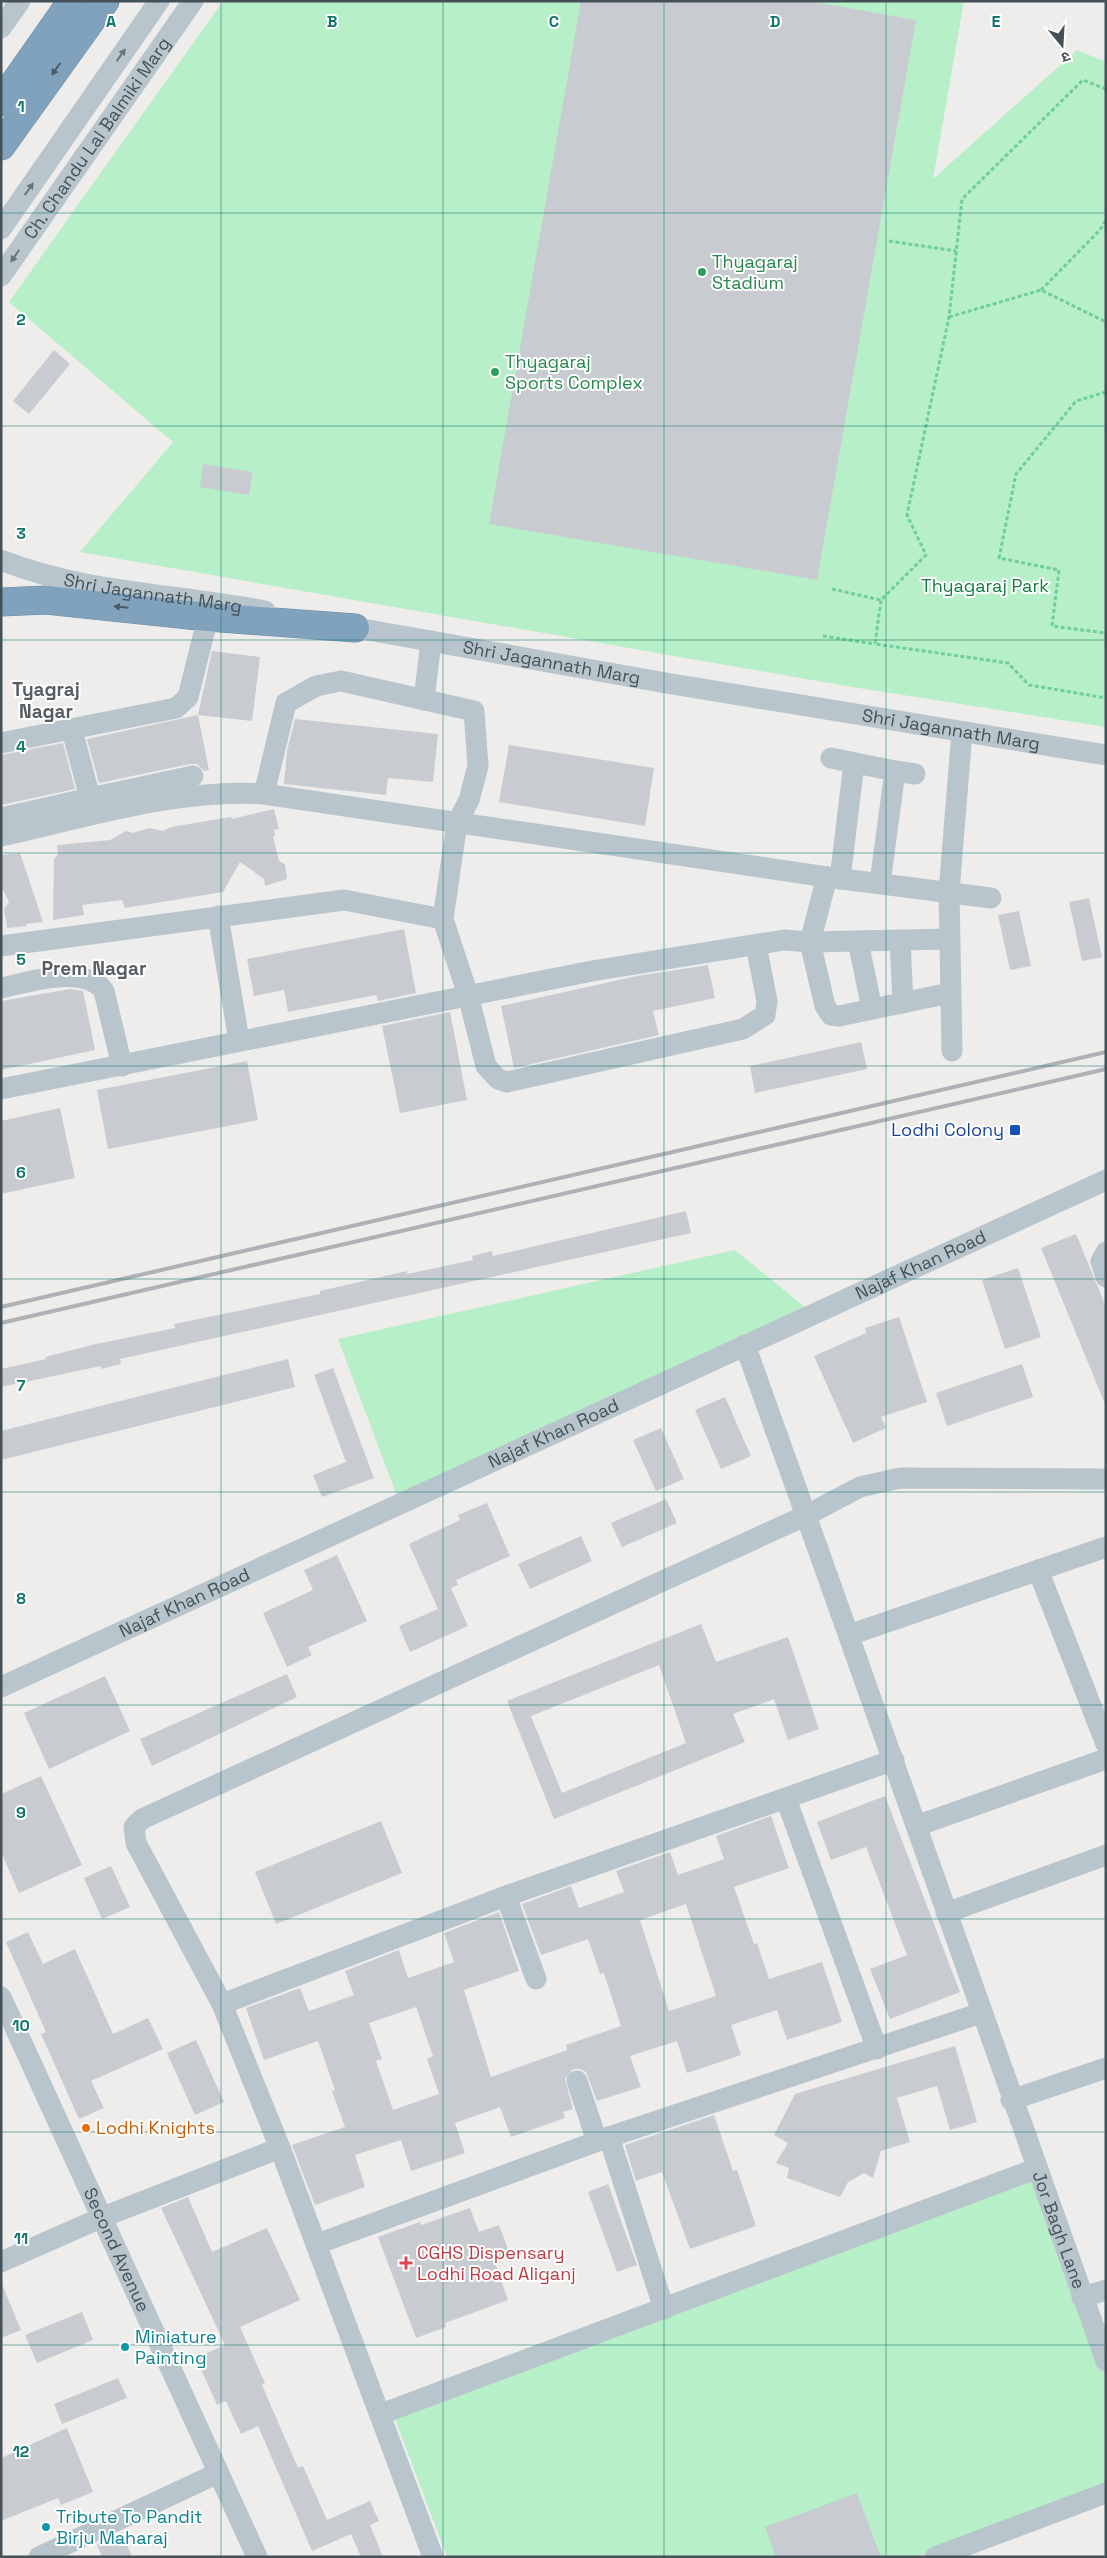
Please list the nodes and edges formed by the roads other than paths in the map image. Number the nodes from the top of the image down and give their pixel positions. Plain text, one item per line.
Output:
1 (20, 1) edge
2 (72, 1) edge
3 (104, 1) edge
4 (159, 1) edge
5 (193, 1) edge
6 (1, 28) edge
7 (1, 102) edge
8 (1, 146) edge
9 (1, 229) edge
10 (1, 276) edge
11 (1, 560) edge
12 (1, 602) edge
13 (206, 616) junction
14 (355, 628) junction
15 (431, 641) junction
16 (424, 700) junction
17 (72, 730) junction
18 (962, 732) junction
19 (1, 743) edge
20 (1106, 755) edge
21 (831, 758) dead end
22 (854, 762) junction
23 (193, 776) dead end
24 (264, 794) junction
25 (90, 798) junction
26 (1, 818) edge
27 (457, 823) junction
28 (1, 836) edge
29 (833, 878) junction
30 (880, 883) junction
31 (949, 892) junction
32 (991, 898) dead end
33 (218, 916) junction
34 (443, 919) junction
35 (948, 939) junction
36 (900, 940) junction
37 (858, 941) junction
38 (810, 942) junction
39 (756, 945) junction
40 (1, 946) edge
41 (1, 988) edge
42 (950, 994) junction
43 (468, 995) junction
44 (903, 1003) junction
45 (872, 1009) junction
46 (239, 1040) junction
47 (952, 1050) dead end
48 (122, 1066) junction
49 (1, 1089) edge
50 (1106, 1180) edge
51 (1106, 1252) edge
52 (1106, 1277) edge
53 (746, 1345) junction
54 (1106, 1479) edge
55 (807, 1515) junction
56 (1106, 1547) edge
57 (1038, 1570) junction
58 (849, 1635) junction
59 (1, 1687) edge
60 (1106, 1744) edge
61 (1106, 1759) edge
62 (894, 1760) junction
63 (786, 1800) junction
64 (916, 1826) junction
65 (1106, 1855) edge
66 (506, 1896) junction
67 (946, 1913) junction
68 (536, 1979) dead end
69 (1, 1997) edge
70 (222, 2004) junction
71 (981, 2013) junction
72 (877, 2048) junction
73 (1106, 2068) edge
74 (577, 2081) dead end
75 (1011, 2100) junction
76 (603, 2139) junction
77 (280, 2148) junction
78 (1035, 2169) junction
79 (103, 2217) junction
80 (316, 2244) junction
81 (1, 2262) edge
82 (1106, 2290) edge
83 (1082, 2297) junction
84 (664, 2309) junction
85 (1106, 2361) edge
86 (380, 2414) junction
87 (218, 2473) junction
88 (1106, 2493) edge
89 (39, 2557) edge
90 (257, 2557) edge
91 (433, 2557) edge
92 (935, 2557) edge

1 - 6 street
2 - 7 highway
3 -> 8 highway
9 -> 4 street, Ch. Chandu Lal Balmiki Marg
5 -> 10 street, Ch. Chandu Lal Balmiki Marg
11 - 14 street, Shri Jagannath Marg
13 -> 12 highway
13 - 14 highway
13 - 17 street
14 - 15 street, Shri Jagannath Marg
15 - 16 street
15 - 18 street, Shri Jagannath Marg
16 - 24 street
16 - 27 street
17 - 19 street
17 - 25 street
18 - 20 street, Shri Jagannath Marg
18 - 31 street
21 - 22 street
22 - 29 street
22 - 30 street
23 - 25 street
24 - 27 street
24 - 28 street
25 - 26 street
27 - 29 street
27 - 34 street
29 - 30 street
29 - 38 street
30 - 31 street
31 - 32 street
31 - 35 street
33 - 34 street
33 - 40 street
33 - 46 street
34 - 43 street
35 - 36 street
35 - 42 street
36 - 37 street
36 - 44 street
37 - 38 street
37 - 45 street
38 - 39 street
38 - 45 street
39 - 43 street
39 - 43 street
41 - 48 street
42 - 44 street
42 - 47 street
43 - 46 street
44 - 45 street
46 - 48 street
48 - 49 street
50 - 53 street, Najaf Khan Road
51 - 52 street
53 - 55 street, Jor Bagh Lane
53 - 59 street, Najaf Khan Road
54 - 55 street
55 - 58 street, Jor Bagh Lane
55 - 70 street
56 - 57 street
57 - 58 street
57 - 60 street
58 - 62 street, Jor Bagh Lane
61 - 64 street
62 - 63 street
62 - 64 street, Jor Bagh Lane
63 - 66 street
63 - 72 street
64 - 67 street, Jor Bagh Lane
65 - 67 street
66 - 68 street
66 - 70 street
67 - 71 street, Jor Bagh Lane
69 - 79 street, Second Avenue
70 - 77 street
71 - 72 street
71 - 75 street, Jor Bagh Lane
72 - 76 street
73 - 75 street
74 - 76 street
75 - 78 street, Jor Bagh Lane
76 - 80 street
76 - 84 street
77 - 79 street
77 - 80 street
78 - 83 street, Jor Bagh Lane
78 - 84 street
79 - 81 street
79 - 87 street, Second Avenue
80 - 86 street
82 - 83 street
83 - 85 street, Jor Bagh Lane
84 - 86 street
86 - 91 street
87 - 89 street
87 - 90 street, Second Avenue
88 - 92 street

